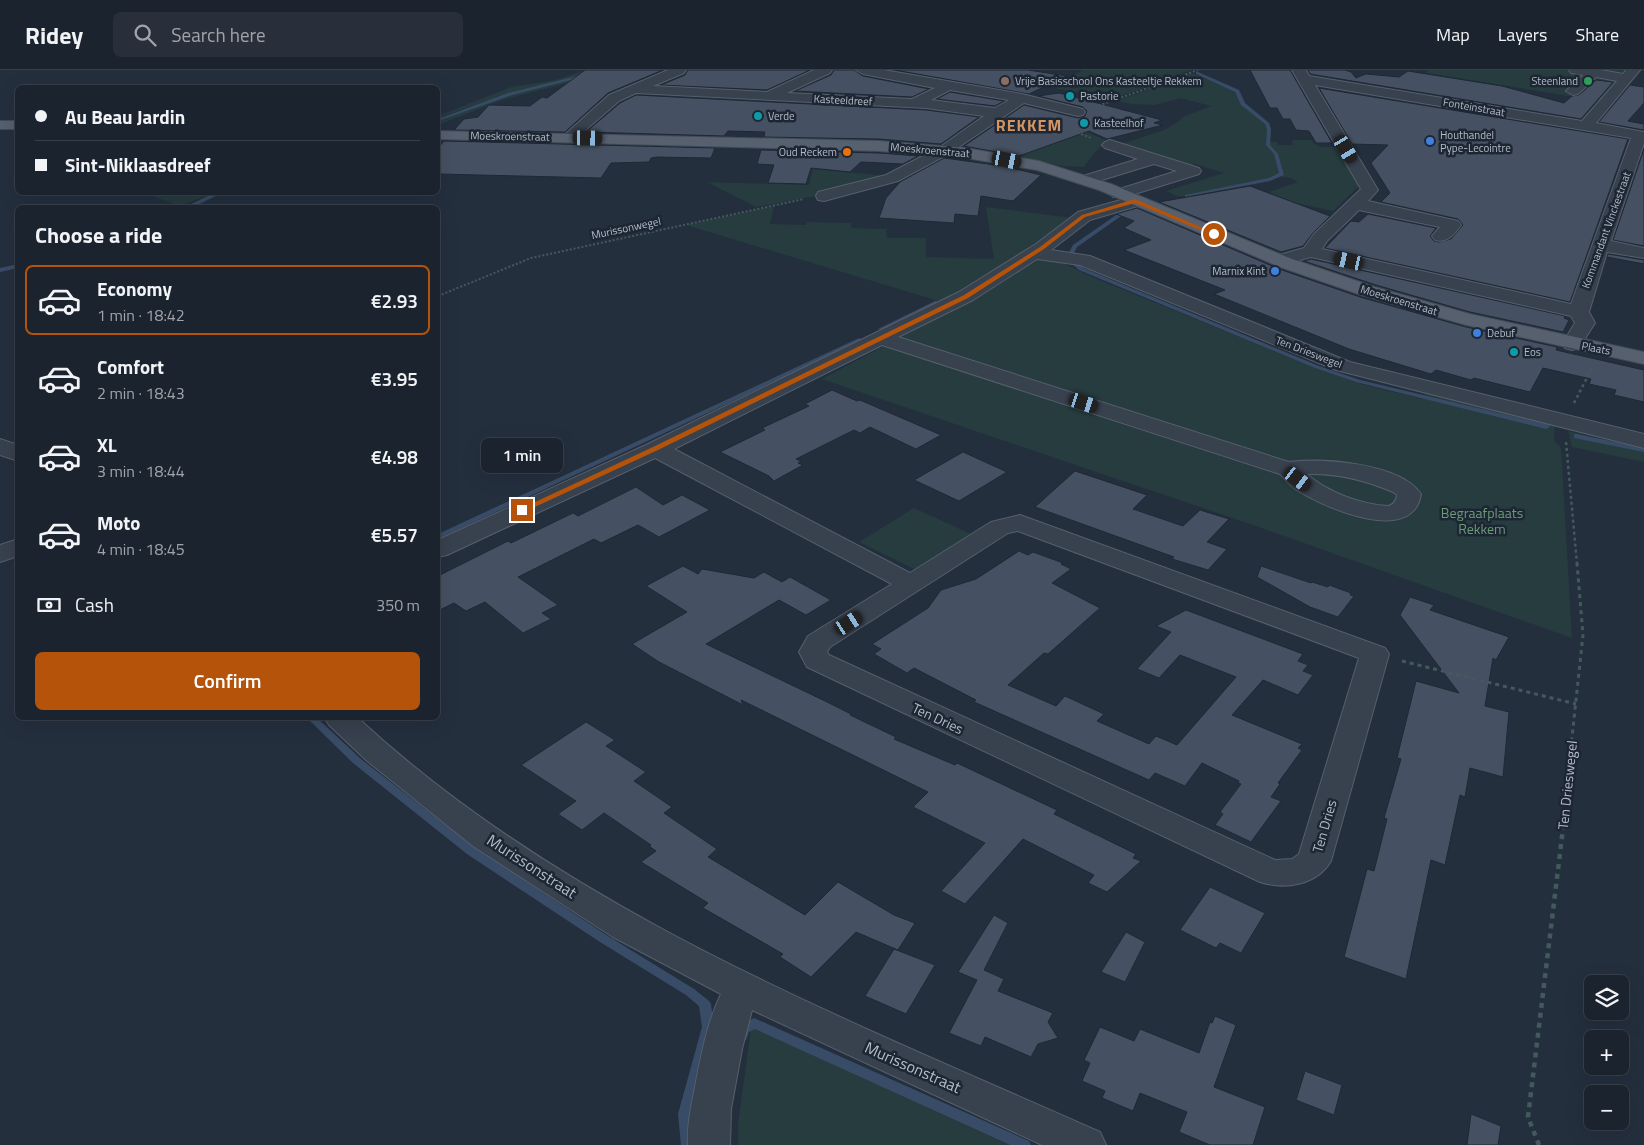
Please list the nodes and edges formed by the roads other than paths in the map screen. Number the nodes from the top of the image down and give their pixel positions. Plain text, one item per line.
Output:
1 (679, 70) edge
2 (825, 70) edge
3 (1576, 70) edge
4 (873, 71) edge
5 (1593, 73) junction
6 (1629, 74) edge
7 (1302, 75) edge
8 (948, 86) junction
9 (632, 89) junction
10 (1573, 92) dead end
11 (770, 97) junction
12 (1022, 98) junction
13 (916, 103) junction
14 (1078, 112) road end
15 (997, 113) junction
16 (0, 125) edge
17 (15, 125) edge
18 (1586, 126) junction
19 (440, 135) edge
20 (1642, 136) edge
21 (1132, 137) dead end
22 (568, 138) junction
23 (946, 149) junction
24 (1101, 154) junction
25 (1154, 159) junction
26 (1082, 179) junction
27 (1119, 194) junction
28 (824, 196) road end
29 (1135, 201) junction
30 (1356, 204) junction
31 (1451, 226) dead end
32 (1603, 240) junction
33 (1644, 243) edge
34 (1315, 245) junction
35 (1101, 247) dead end
36 (1034, 253) junction
37 (1644, 253) edge
38 (1084, 260) junction
39 (1286, 261) junction
40 (1582, 318) junction
41 (880, 338) junction
42 (1572, 344) junction
43 (1644, 358) edge
44 (1644, 441) edge
45 (0, 446) edge
46 (656, 449) junction
47 (15, 453) edge
48 (1288, 468) dead end
49 (15, 548) edge
50 (440, 548) edge
51 (0, 554) edge
52 (911, 584) junction
53 (342, 720) edge
54 (742, 988) junction
55 (709, 1145) edge
56 (1085, 1145) edge

1 - 9 street
2 - 11 street, Kasteeldreef
3 - 5 street
4 - 8 street
5 - 6 street
5 - 10 street
6 - 18 street
7 - 18 street, Fonteinstraat
7 - 30 street
8 - 12 street
8 - 13 street
9 - 11 street, Kasteeldreef
9 - 22 street
11 - 13 street, Kasteeldreef
12 - 14 street
12 - 15 street
13 - 15 street, Kasteeldreef
15 - 23 street
16 - 17 main road
18 - 20 street, Fonteinstraat
19 - 22 main road, Moeskroenstraat
20 - 32 street, Kommandant Vinckestraat
21 - 24 street
22 - 23 main road, Moeskroenstraat
23 - 26 main road, Moeskroenstraat
23 - 28 street
24 - 25 street
24 - 26 street
25 - 26 street
25 - 27 street
26 - 27 main road, Moeskroenstraat
27 - 29 main road, Moeskroenstraat
29 - 36 street
29 - 39 main road, Moeskroenstraat
30 - 31 street
30 - 34 street
32 - 33 street
32 - 37 street
32 - 40 street, Kommandant Vinckestraat
34 - 39 street
34 - 40 street
35 - 38 street
36 - 38 street, Ten Drieswegel
36 - 41 street
38 - 44 street, Ten Drieswegel
39 - 42 main road, Moeskroenstraat
40 - 42 street, Plaats
41 - 46 street
41 - 48 street
42 - 43 main road, Plaats
45 - 47 street
46 - 50 street
46 - 52 street
49 - 51 street
52 - 52 street, Ten Dries
53 - 54 street, Murissonstraat
54 - 55 street
54 - 56 street, Murissonstraat

